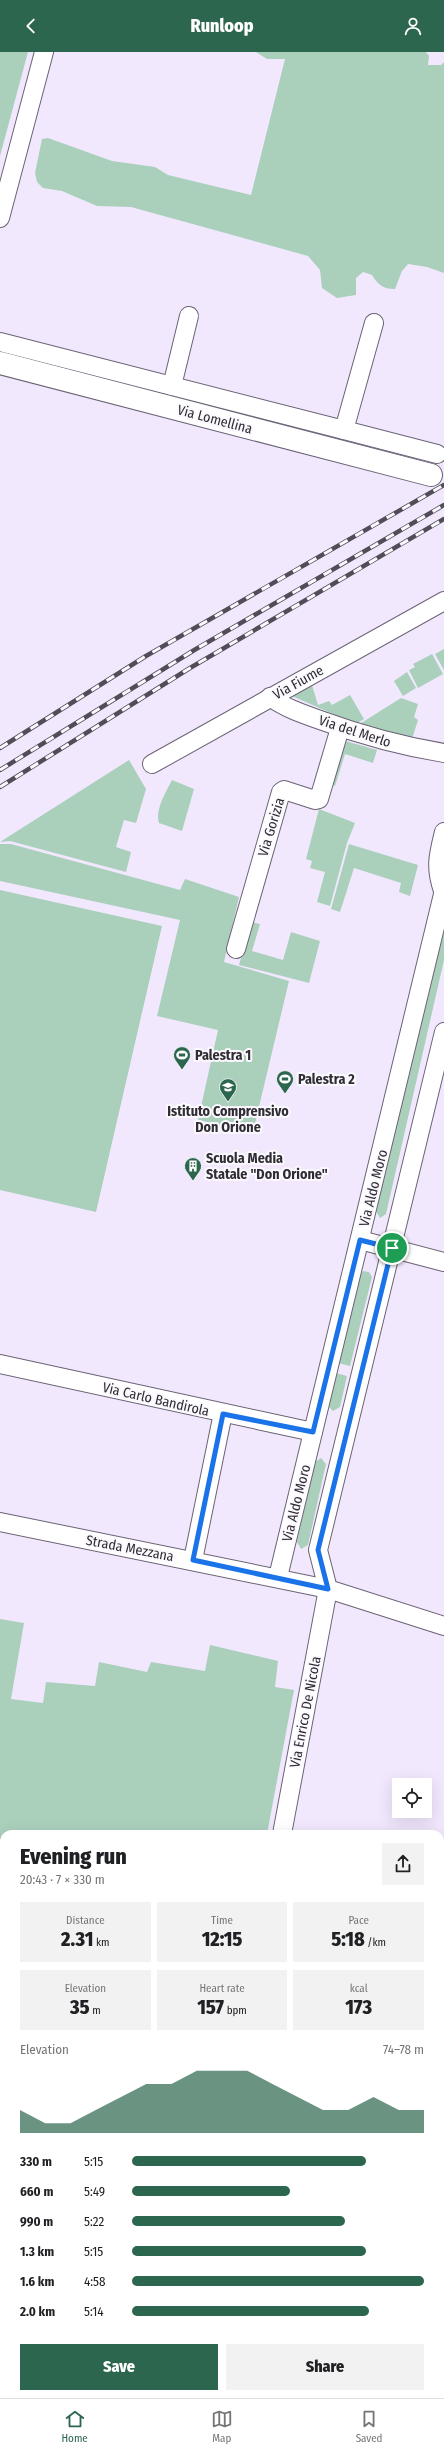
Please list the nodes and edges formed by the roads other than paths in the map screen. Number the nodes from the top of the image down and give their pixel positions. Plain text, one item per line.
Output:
1 (44, 52) edge
2 (0, 218) edge
3 (188, 316) dead end
4 (374, 323) dead end
5 (0, 342) edge
6 (0, 363) edge
7 (172, 386) junction
8 (344, 430) junction
9 (437, 454) dead end
10 (431, 475) dead end
11 (444, 601) edge
12 (270, 697) junction
13 (340, 728) junction
14 (444, 754) edge
15 (152, 764) dead end
16 (444, 832) edge
17 (443, 891) edge
18 (236, 949) dead end
19 (444, 1032) edge
20 (360, 1240) junction
21 (392, 1248) junction
22 (444, 1262) edge
23 (0, 1364) edge
24 (223, 1414) junction
25 (313, 1432) junction
26 (0, 1522) edge
27 (193, 1560) junction
28 (278, 1577) junction
29 (328, 1589) junction
30 (444, 1626) edge
31 (283, 1830) edge

1 - 2 street
3 - 7 street, Via Lomellina
4 - 8 street
5 - 7 street, Via Lomellina
6 - 10 main road, Via Lomellina
7 - 8 street, Via Lomellina
8 - 9 street, Via Lomellina
11 - 12 street, Via Fiume
12 - 13 street, Via del Merlo
12 - 15 street, Via Fiume
13 - 14 street, Via del Merlo
13 - 18 street, Via Gorizia
16 - 17 street
17 - 20 street, Via Aldo Moro
19 - 21 street
20 - 21 street
20 - 25 street, Via Aldo Moro
21 - 22 street
21 - 29 street
23 - 24 street, Via Carlo Bandirola
24 - 25 street, Via Carlo Bandirola
24 - 27 street
25 - 28 street, Via Aldo Moro
26 - 27 street, Strada Mezzana
27 - 28 street, Strada Mezzana
28 - 29 street, Strada Mezzana
29 - 30 street, Strada Mezzana
29 - 31 street, Via Enrico De Nicola

